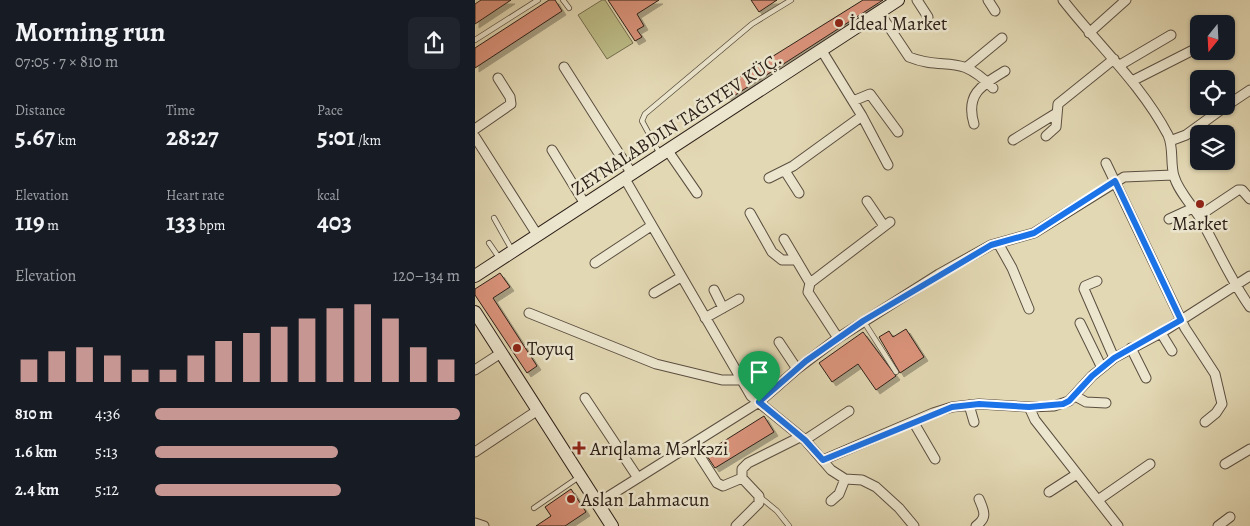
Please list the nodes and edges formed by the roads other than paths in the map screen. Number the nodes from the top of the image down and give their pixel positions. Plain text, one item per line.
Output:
1 (538, 0) edge
2 (563, 0) edge
3 (791, 0) edge
4 (898, 0) edge
5 (917, 0) edge
6 (989, 0) edge
7 (1063, 0) edge
8 (1127, 0) edge
9 (569, 8) dead end
10 (879, 12) junction
11 (995, 12) dead end
12 (928, 17) dead end
13 (1089, 32) junction
14 (1171, 35) dead end
15 (1002, 38) dead end
16 (475, 40) edge
17 (821, 50) junction
18 (1190, 52) edge
19 (1117, 62) junction
20 (564, 67) dead end
21 (967, 67) junction
22 (1005, 71) dead end
23 (498, 78) dead end
24 (1132, 81) junction
25 (990, 85) junction
26 (1250, 90) edge
27 (1235, 100) edge
28 (853, 101) junction
29 (1055, 114) junction
30 (1214, 115) edge
31 (862, 116) junction
32 (974, 124) dead end
33 (475, 129) edge
34 (898, 132) dead end
35 (1046, 136) dead end
36 (475, 137) edge
37 (1013, 140) dead end
38 (1170, 141) junction
39 (552, 150) dead end
40 (664, 153) junction
41 (1106, 162) dead end
42 (887, 165) dead end
43 (785, 171) junction
44 (1173, 175) junction
45 (629, 176) junction
46 (769, 178) dead end
47 (1115, 181) junction
48 (697, 193) dead end
49 (799, 193) dead end
50 (1250, 199) edge
51 (867, 201) dead end
52 (585, 204) junction
53 (1196, 212) junction
54 (750, 213) dead end
55 (494, 218) dead end
56 (1169, 219) dead end
57 (651, 226) junction
58 (538, 236) junction
59 (784, 239) dead end
60 (998, 242) junction
61 (489, 243) dead end
62 (513, 252) junction
63 (500, 260) junction
64 (795, 260) junction
65 (595, 263) dead end
66 (475, 276) edge
67 (1250, 276) edge
68 (681, 277) junction
69 (1097, 281) dead end
70 (810, 283) junction
71 (1234, 285) junction
72 (714, 290) dead end
73 (655, 294) dead end
74 (739, 299) dead end
75 (1250, 307) edge
76 (723, 308) junction
77 (1029, 309) dead end
78 (475, 312) edge
79 (529, 313) dead end
80 (705, 318) junction
81 (1181, 320) junction
82 (863, 321) junction
83 (1080, 323) dead end
84 (1161, 333) junction
85 (838, 338) junction
86 (779, 342) dead end
87 (1131, 348) junction
88 (1172, 351) dead end
89 (501, 353) junction
90 (1114, 358) junction
91 (1102, 368) junction
92 (797, 369) junction
93 (475, 370) edge
94 (896, 372) dead end
95 (1146, 378) dead end
96 (741, 380) junction
97 (1075, 396) junction
98 (585, 398) dead end
99 (759, 402) junction
100 (1106, 404) dead end
101 (969, 405) junction
102 (1029, 407) junction
103 (538, 410) junction
104 (849, 411) dead end
105 (974, 422) dead end
106 (1205, 422) dead end
107 (914, 423) junction
108 (803, 439) junction
109 (692, 444) junction
110 (1250, 449) edge
111 (475, 452) edge
112 (935, 459) dead end
113 (823, 460) junction
114 (1150, 464) dead end
115 (1225, 464) dead end
116 (1077, 474) junction
117 (581, 476) junction
118 (638, 478) junction
119 (742, 478) junction
120 (845, 479) junction
121 (1049, 492) dead end
122 (759, 496) junction
123 (979, 499) dead end
124 (1098, 500) junction
125 (831, 502) dead end
126 (598, 503) junction
127 (534, 508) dead end
128 (1230, 517) dead end
129 (475, 523) edge
130 (485, 526) edge
131 (613, 526) edge
132 (736, 526) edge
133 (789, 526) edge
134 (914, 526) edge
135 (976, 526) edge
136 (1118, 526) edge
137 (1218, 526) edge

1 - 16 lane
2 - 9 lane
3 - 40 lane
4 - 10 street
5 - 12 street
6 - 11 street
7 - 13 street
8 - 13 street
10 - 17 street
10 - 21 street
13 - 19 street
14 - 19 street
15 - 21 street
17 - 28 street
17 - 40 street
18 - 24 street
19 - 24 street
19 - 29 street
20 - 45 street
21 - 25 street
22 - 25 street
23 - 33 street
24 - 38 street
25 - 32 street
26 - 27 street
28 - 31 street
28 - 34 street
29 - 35 street
29 - 37 street
30 - 38 street
31 - 42 street
31 - 43 street
36 - 58 street
38 - 44 street
39 - 52 street
40 - 45 street
40 - 48 street
41 - 47 street
43 - 46 street
43 - 49 street
44 - 47 street
44 - 53 street
45 - 52 street
45 - 57 street
47 - 60 street
47 - 81 street
50 - 53 street
51 - 70 street
52 - 58 street
53 - 56 street
53 - 71 street
54 - 64 street
55 - 62 lane
57 - 65 street
57 - 68 street
58 - 62 street
59 - 64 street
60 - 77 street
60 - 82 street
61 - 63 lane
62 - 63 street
63 - 66 street
64 - 70 street
67 - 71 street
68 - 73 street
68 - 80 street
69 - 90 street
70 - 85 street
71 - 75 street
71 - 81 street
72 - 76 street
74 - 76 street
76 - 80 street
78 - 89 street
79 - 96 street
80 - 96 street
81 - 84 street
81 - 106 street
82 - 85 street
82 - 94 lane
83 - 91 street
84 - 87 street
84 - 88 street
85 - 92 street
86 - 92 street
87 - 90 street
87 - 95 street
89 - 93 street
89 - 103 street
90 - 91 street
91 - 97 street
92 - 99 street
96 - 99 street
97 - 100 street
97 - 102 street
98 - 118 street
99 - 108 street
99 - 109 street
101 - 102 street
101 - 105 street
101 - 107 street
102 - 116 street
103 - 111 street
103 - 117 street
104 - 108 street
107 - 112 street
107 - 113 street
108 - 113 street
108 - 119 street
109 - 118 street
109 - 119 street
110 - 115 street
113 - 120 street
114 - 124 street
116 - 121 street
116 - 124 street
117 - 126 street
117 - 127 lane
118 - 126 street
119 - 122 street
120 - 125 street
120 - 134 street
122 - 132 street
122 - 133 lane
123 - 135 street
124 - 136 street
126 - 131 street
128 - 137 street
129 - 130 street

